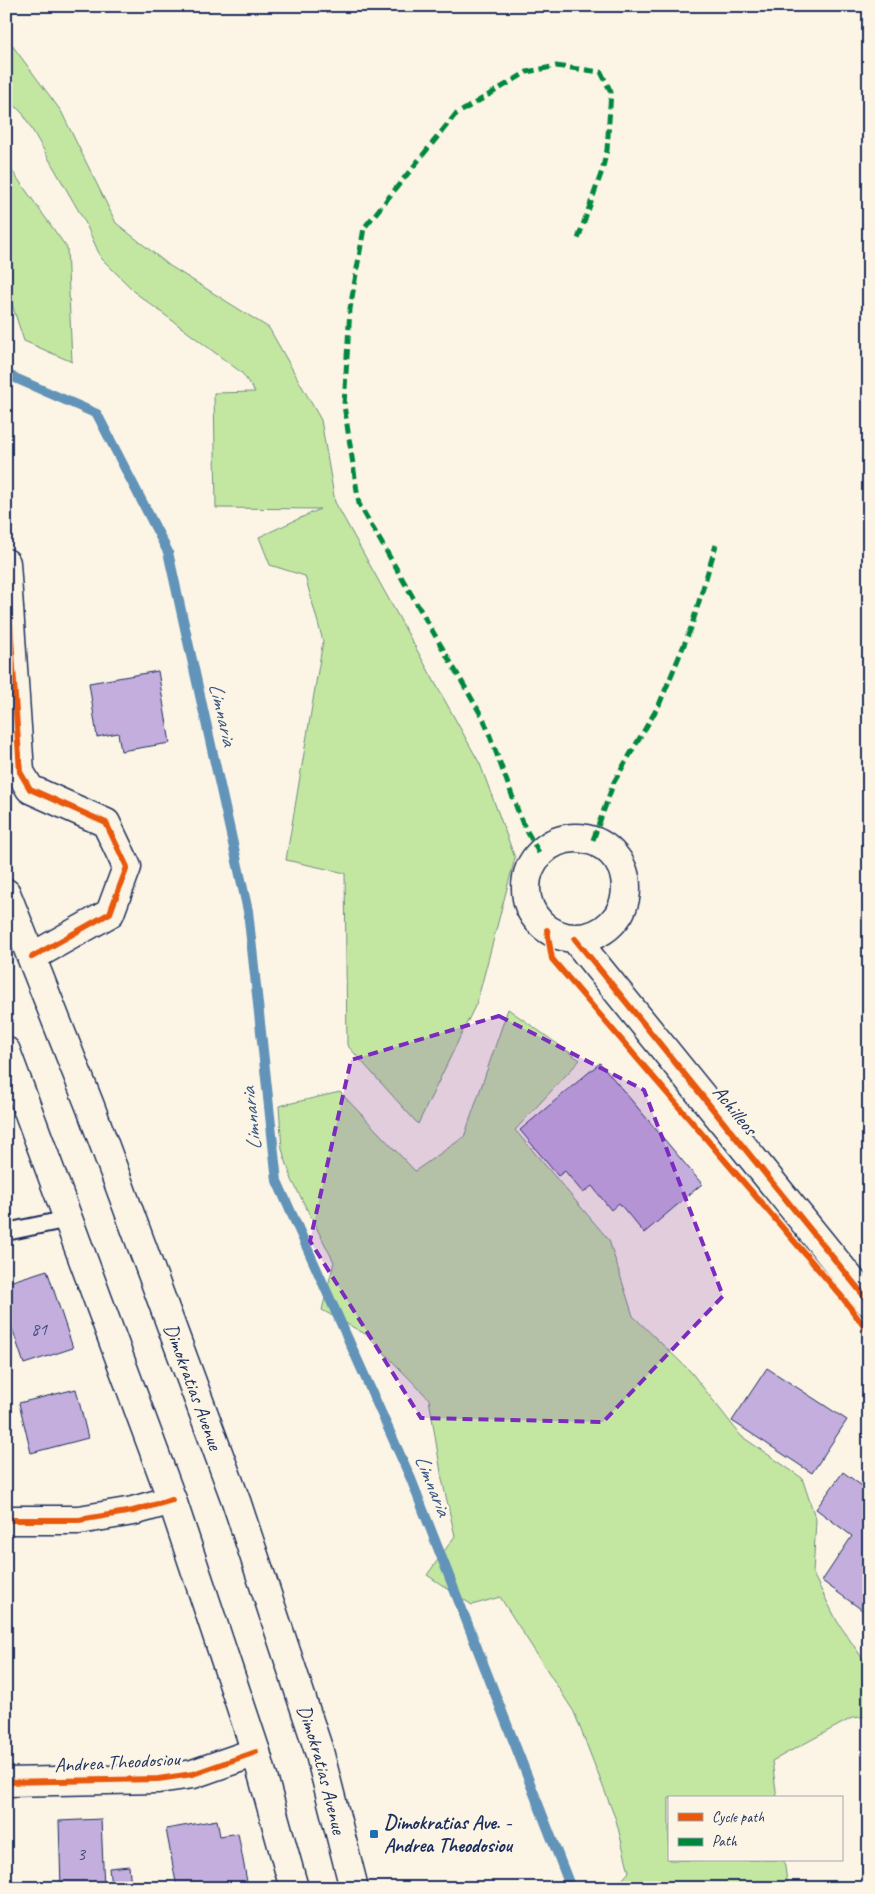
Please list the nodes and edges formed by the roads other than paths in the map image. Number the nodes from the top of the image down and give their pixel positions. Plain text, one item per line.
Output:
1 (6, 563) edge
2 (6, 893) edge
3 (575, 938) dead end
4 (32, 957) junction
5 (6, 1050) edge
6 (69, 1219) junction
7 (6, 1232) edge
8 (869, 1302) edge
9 (172, 1500) junction
10 (6, 1520) edge
11 (256, 1752) junction
12 (6, 1782) edge
13 (294, 1888) edge
14 (354, 1888) edge

1 - 4 main road
2 - 4 main road, Dimokratias Avenue
3 - 8 main road, Achilleos
4 - 14 main road, Dimokratias Avenue
5 - 6 main road
6 - 7 lane
6 - 9 main road
9 - 10 main road
9 - 11 main road
11 - 12 main road, Andrea Theodosiou
11 - 13 main road

